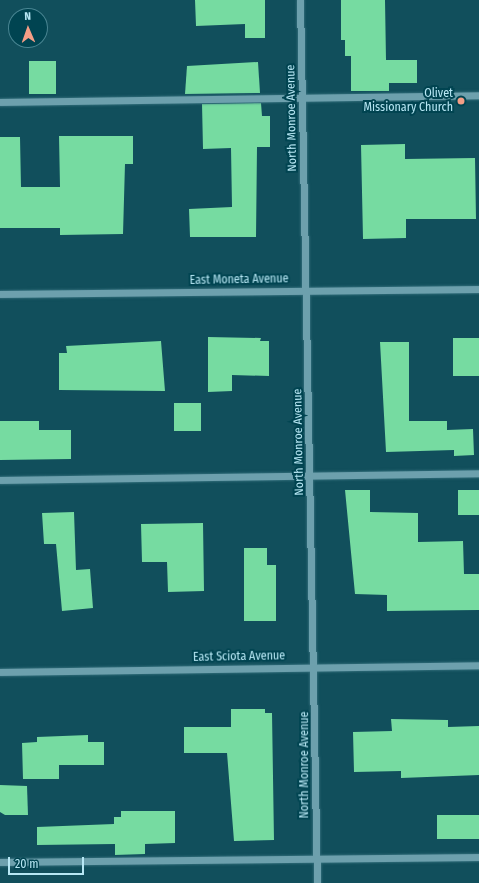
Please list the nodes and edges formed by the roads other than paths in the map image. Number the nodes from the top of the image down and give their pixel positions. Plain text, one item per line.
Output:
1 (300, 0) edge
2 (479, 95) edge
3 (302, 98) junction
4 (0, 102) edge
5 (479, 289) edge
6 (307, 290) junction
7 (0, 294) edge
8 (479, 473) edge
9 (311, 475) junction
10 (0, 480) edge
11 (479, 665) edge
12 (315, 667) junction
13 (0, 672) edge
14 (479, 856) edge
15 (316, 858) junction
16 (0, 862) edge
17 (317, 883) edge

1 - 3 street, North Monroe Avenue
2 - 3 street
3 - 4 street
3 - 6 street, North Monroe Avenue
5 - 6 street, East Moneta Avenue
6 - 7 street, East Moneta Avenue
6 - 9 street, North Monroe Avenue
8 - 9 street
9 - 10 street
9 - 12 street, North Monroe Avenue
11 - 12 street, East Sciota Avenue
12 - 13 street, East Sciota Avenue
12 - 15 street, North Monroe Avenue
14 - 15 street
15 - 16 street
15 - 17 street, North Monroe Avenue

